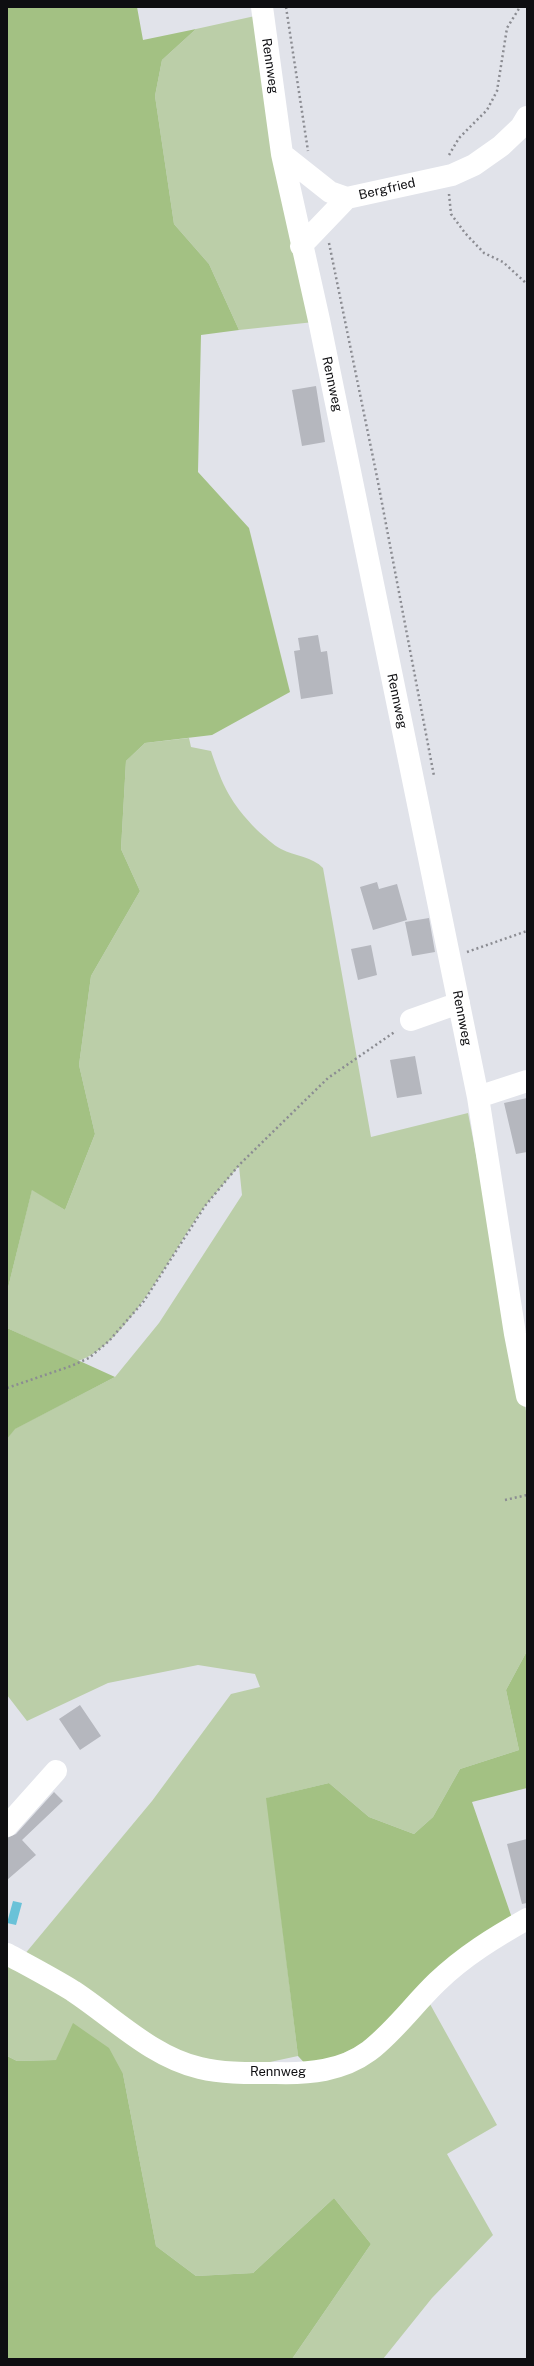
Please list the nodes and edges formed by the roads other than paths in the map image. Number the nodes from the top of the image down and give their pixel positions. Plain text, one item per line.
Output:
1 (262, 7) edge
2 (527, 117) edge
3 (282, 154) junction
4 (347, 198) junction
5 (301, 246) junction
6 (459, 1003) junction
7 (411, 1020) road end
8 (527, 1081) edge
9 (478, 1097) junction
10 (527, 1396) edge
11 (56, 1771) dead end
12 (7, 1826) edge
13 (527, 1919) edge
14 (7, 1954) edge

1 - 3 street, Rennweg
2 - 4 street, Bergfried
3 - 4 street
3 - 5 street, Rennweg
4 - 5 street, Bergfried
5 - 6 street, Rennweg
6 - 7 street
6 - 9 street, Rennweg
8 - 9 street
9 - 10 street, Rennweg
11 - 12 street
13 - 14 street, Rennweg

